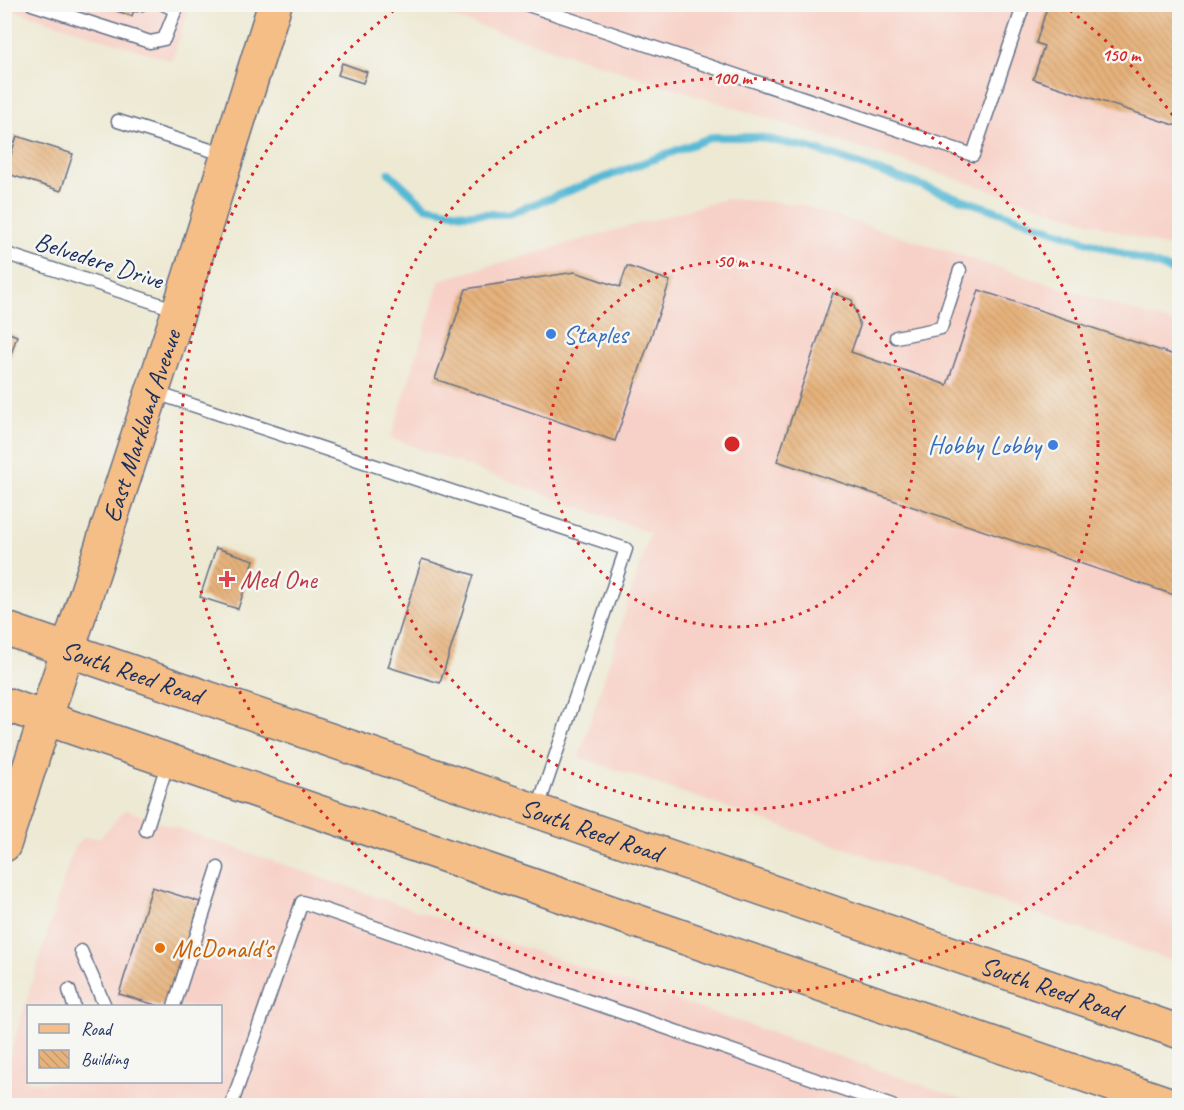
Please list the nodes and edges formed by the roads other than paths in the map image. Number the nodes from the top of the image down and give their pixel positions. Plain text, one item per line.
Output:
1 (32, 4) edge
2 (136, 4) edge
3 (142, 4) edge
4 (163, 4) edge
5 (275, 4) edge
6 (525, 4) edge
7 (1024, 4) edge
8 (177, 7) edge
9 (118, 121) dead end
10 (227, 156) junction
11 (4, 253) edge
12 (960, 270) dead end
13 (179, 310) junction
14 (896, 337) dead end
15 (152, 392) junction
16 (4, 628) edge
17 (67, 650) junction
18 (4, 704) edge
19 (46, 718) junction
20 (168, 760) junction
21 (536, 811) junction
22 (146, 830) dead end
23 (4, 846) edge
24 (218, 868) dead end
25 (81, 951) dead end
26 (69, 990) dead end
27 (74, 1005) edge
28 (105, 1005) edge
29 (174, 1005) edge
30 (1179, 1032) edge
31 (231, 1106) edge
32 (892, 1106) edge
33 (1175, 1106) edge

1 - 8 lane
2 - 3 lane
4 - 8 lane
5 - 10 main road, East Markland Avenue
6 - 7 lane
9 - 10 lane
10 - 13 main road, East Markland Avenue
11 - 13 lane, Belvedere Drive
12 - 14 lane
13 - 15 main road, East Markland Avenue
15 - 17 main road, East Markland Avenue
15 - 21 lane
16 - 17 main road, South Reed Road
17 - 19 main road, East Markland Avenue
17 - 21 main road, South Reed Road
18 - 19 main road
19 - 20 main road
19 - 23 main road, East Markland Avenue
20 - 22 lane
20 - 33 main road
21 - 30 main road, South Reed Road
24 - 29 lane
25 - 28 lane
26 - 27 lane
31 - 32 lane

